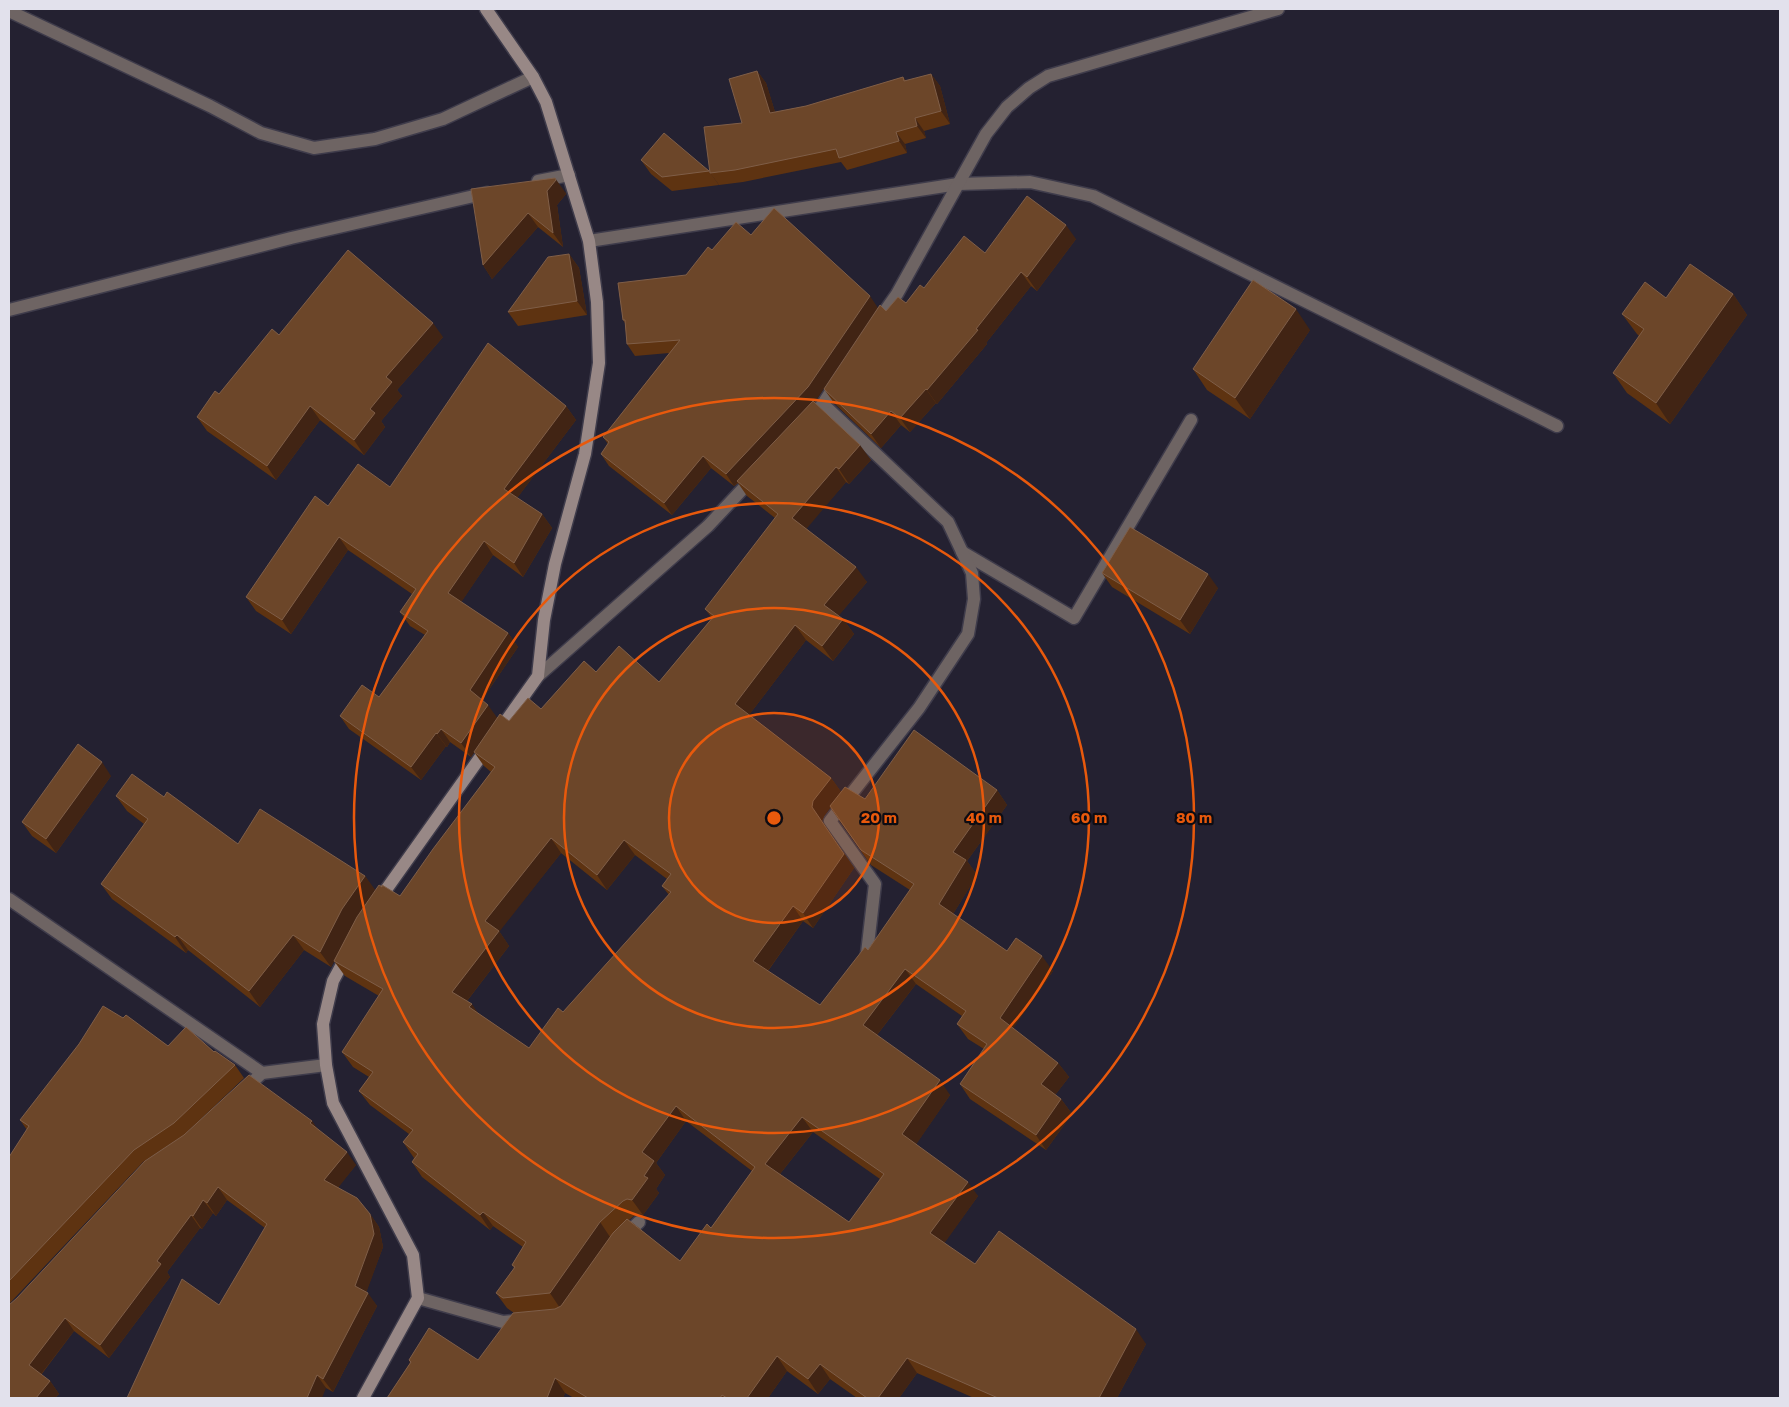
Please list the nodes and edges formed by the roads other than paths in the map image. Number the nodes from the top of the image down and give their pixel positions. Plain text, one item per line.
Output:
1 (486, 9) edge
2 (1278, 9) edge
3 (9, 11) edge
4 (533, 77) junction
5 (568, 171) junction
6 (531, 183) edge
7 (958, 184) junction
8 (502, 190) edge
9 (589, 241) junction
10 (9, 310) edge
11 (870, 333) edge
12 (844, 372) edge
13 (823, 404) junction
14 (1191, 420) dead end
15 (802, 426) edge
16 (1556, 426) dead end
17 (762, 468) edge
18 (962, 552) junction
19 (538, 676) junction
20 (9, 899) edge
21 (370, 913) edge
22 (351, 946) edge
23 (853, 978) edge
24 (326, 1065) junction
25 (262, 1073) junction
26 (235, 1098) edge
27 (639, 1222) dead end
28 (618, 1242) edge
29 (418, 1298) junction
30 (539, 1318) edge
31 (363, 1398) edge

1 - 4 main road
2 - 7 street
3 - 4 street
4 - 5 main road
5 - 6 street
5 - 9 main road
7 - 9 street
7 - 11 street
7 - 16 street
8 - 10 street
9 - 19 main road
12 - 13 street
13 - 15 street
13 - 18 street
14 - 18 street
17 - 19 street
18 - 23 street
19 - 21 main road
20 - 25 street
22 - 24 main road
24 - 25 street
24 - 29 main road
25 - 26 street
27 - 28 street
29 - 30 street
29 - 31 main road

